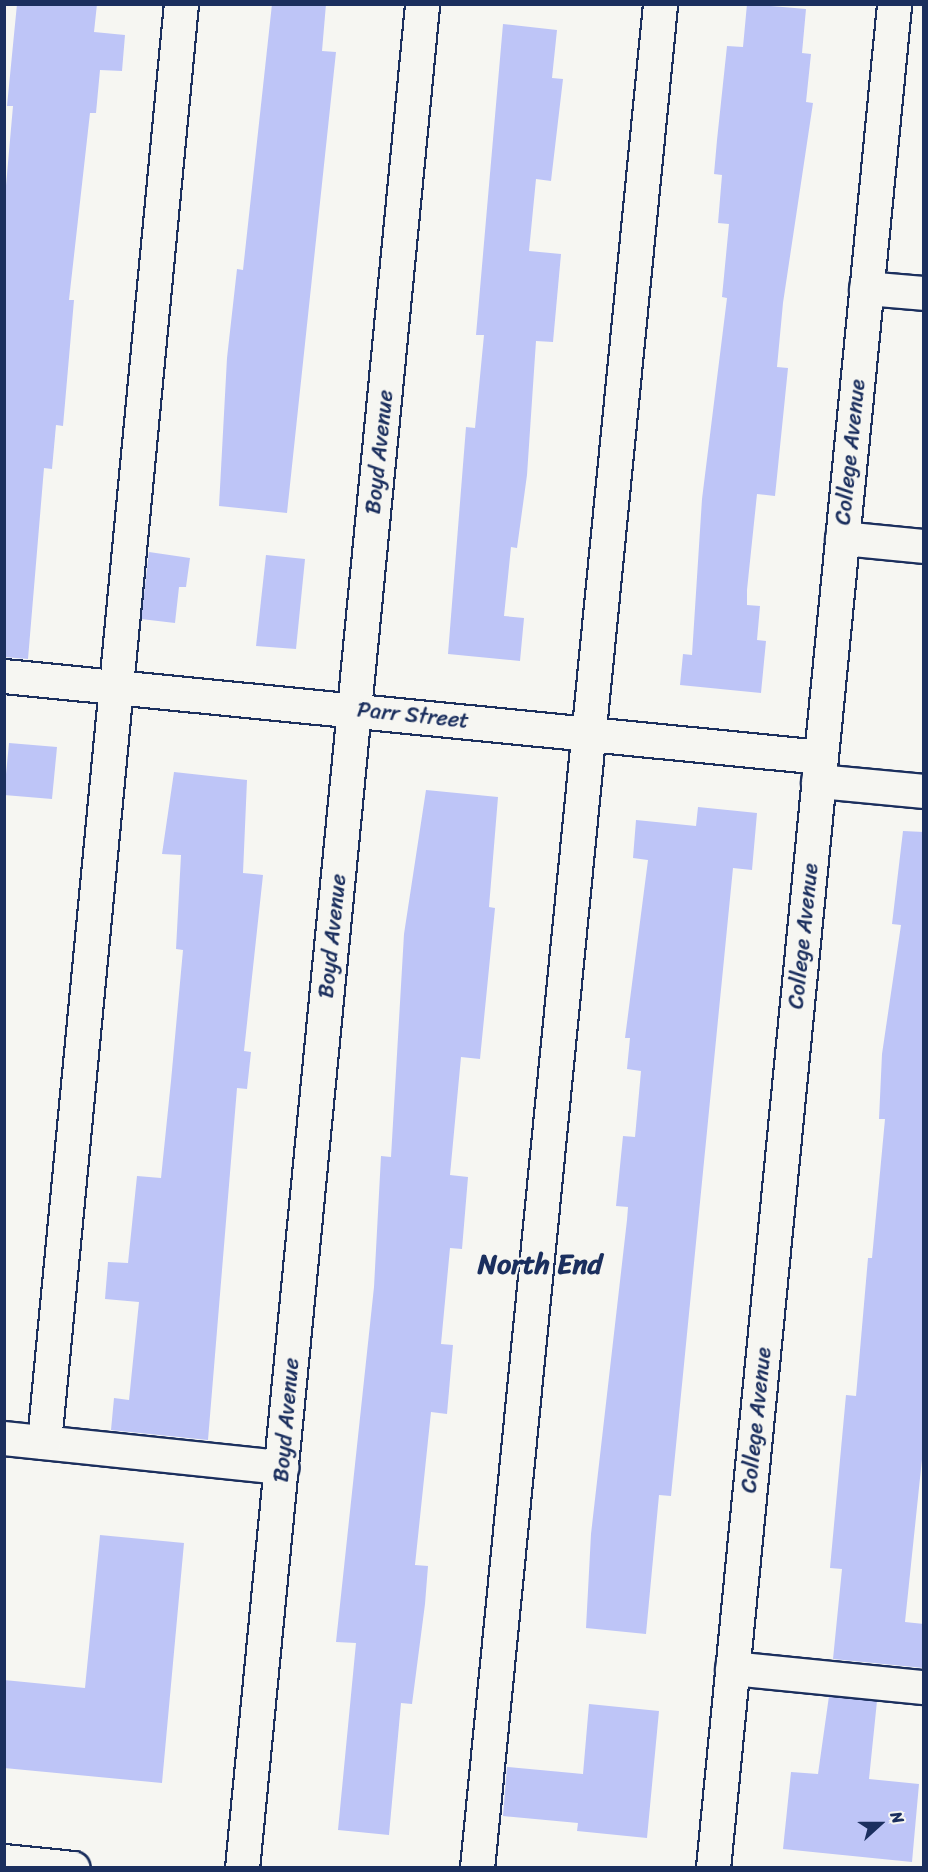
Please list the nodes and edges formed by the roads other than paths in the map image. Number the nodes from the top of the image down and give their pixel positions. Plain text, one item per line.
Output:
1 (181, 4) edge
2 (422, 4) edge
3 (660, 4) edge
4 (894, 4) edge
5 (866, 288) junction
6 (924, 292) edge
7 (842, 538) junction
8 (924, 546) edge
9 (4, 675) edge
10 (116, 686) junction
11 (354, 709) junction
12 (589, 733) junction
13 (819, 769) junction
14 (924, 791) edge
15 (4, 1438) edge
16 (44, 1442) junction
17 (281, 1467) junction
18 (732, 1668) junction
19 (924, 1687) edge
20 (4, 1861) edge
21 (73, 1868) edge
22 (242, 1868) edge
23 (477, 1868) edge
24 (713, 1868) edge

1 - 10 street
2 - 11 street, Boyd Avenue
3 - 12 street
4 - 5 street, College Avenue
5 - 6 street
5 - 7 street, College Avenue
7 - 8 street
7 - 13 street, College Avenue
9 - 10 street, Parr Street
10 - 11 street, Parr Street
10 - 16 street
11 - 12 street, Parr Street
11 - 17 street, Boyd Avenue
12 - 13 street, Parr Street
12 - 23 street
13 - 14 street, Parr Street
13 - 18 street, College Avenue
15 - 16 street
16 - 17 street
17 - 22 street, Boyd Avenue
18 - 19 street
18 - 24 street, College Avenue
20 - 21 street

